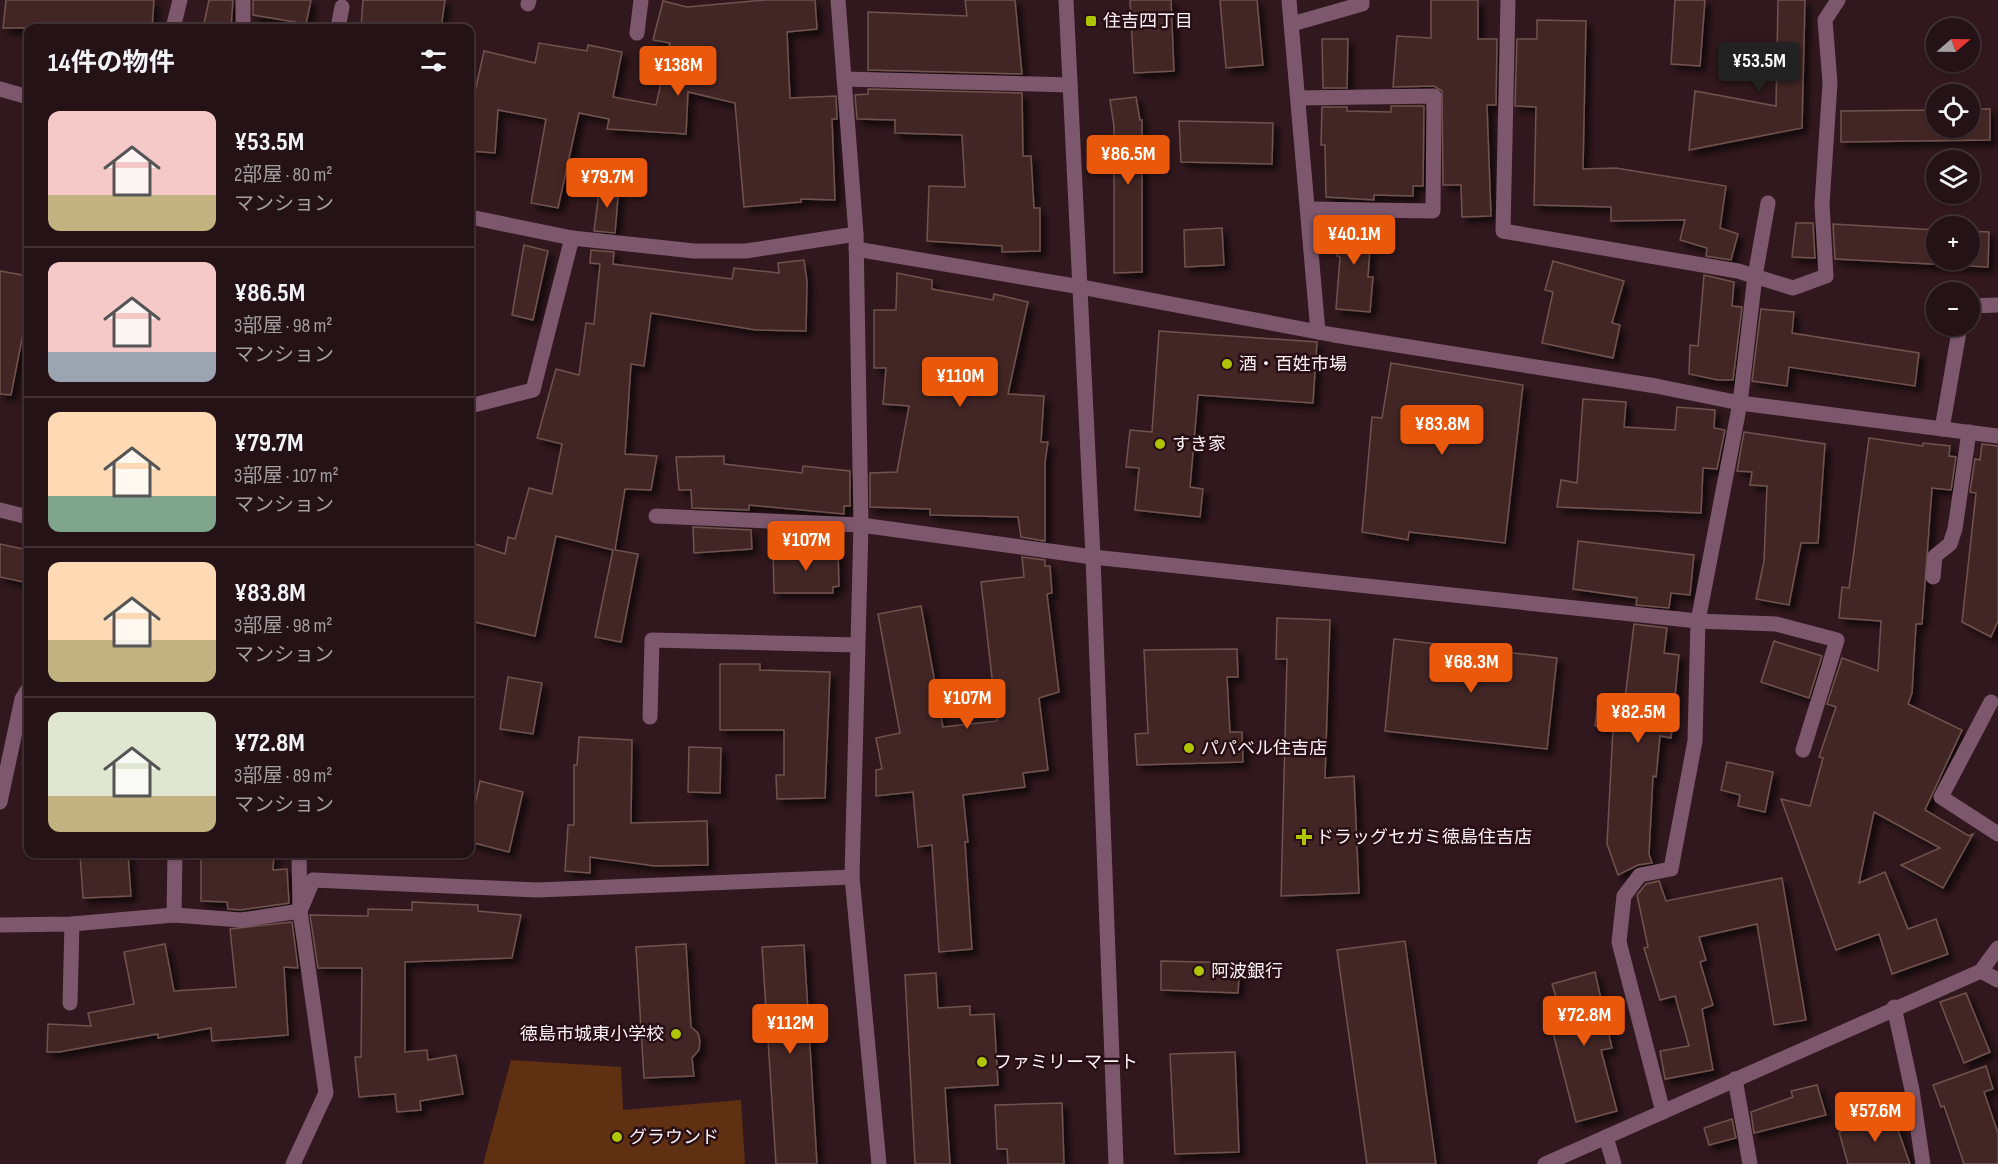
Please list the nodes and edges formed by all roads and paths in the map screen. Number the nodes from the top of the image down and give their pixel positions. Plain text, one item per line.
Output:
1 (180, 0) edge
2 (243, 0) edge
3 (641, 0) edge
4 (838, 0) edge
5 (1066, 0) edge
6 (1289, 0) edge
7 (1362, 0) edge
8 (1508, 0) edge
9 (1838, 0) edge
10 (342, 7) dead end
11 (174, 24) edge
12 (243, 24) edge
13 (339, 24) edge
14 (1292, 24) junction
15 (637, 33) dead end
16 (844, 79) junction
17 (1070, 85) junction
18 (0, 89) edge
19 (24, 97) edge
20 (1298, 98) junction
21 (1768, 203) dead end
22 (1309, 209) junction
23 (474, 219) edge
24 (572, 238) junction
25 (856, 241) junction
26 (1755, 276) junction
27 (1081, 286) junction
28 (1998, 305) edge
29 (1980, 306) edge
30 (1318, 332) junction
31 (1958, 336) edge
32 (1740, 403) junction
33 (474, 405) edge
34 (1942, 429) junction
35 (1969, 432) junction
36 (1998, 436) edge
37 (0, 510) edge
38 (24, 516) edge
39 (656, 516) dead end
40 (861, 525) junction
41 (1093, 557) junction
42 (1934, 577) dead end
43 (1698, 621) junction
44 (857, 645) junction
45 (24, 695) edge
46 (1991, 702) dead end
47 (650, 717) dead end
48 (1803, 750) dead end
49 (0, 802) edge
50 (1998, 834) edge
51 (175, 858) edge
52 (299, 858) edge
53 (852, 877) junction
54 (300, 911) junction
55 (174, 915) junction
56 (72, 924) junction
57 (0, 925) edge
58 (1998, 948) edge
59 (1981, 971) junction
60 (1998, 980) edge
61 (70, 1003) dead end
62 (1894, 1007) junction
63 (1736, 1079) junction
64 (1663, 1112) junction
65 (1606, 1137) junction
66 (293, 1164) edge
67 (879, 1164) edge
68 (1116, 1164) edge
69 (1545, 1164) edge
70 (1614, 1164) edge
71 (1750, 1164) edge
72 (1923, 1164) edge

1 - 11 street
2 - 12 street
3 - 15 street
4 - 16 street
5 - 17 street
6 - 14 street
7 - 14 street
8 - 26 street
9 - 26 street
10 - 13 street
14 - 20 street
16 - 17 street
16 - 25 street
17 - 27 street
18 - 19 street
20 - 22 street
20 - 22 street
21 - 26 street
22 - 30 street
23 - 24 street
24 - 25 street
24 - 33 street
25 - 27 street
25 - 40 street
26 - 32 street
27 - 30 street
27 - 41 street
28 - 29 street
30 - 32 street
31 - 34 street
32 - 34 street
32 - 43 street
34 - 35 street
35 - 36 street
35 - 42 street
37 - 38 street
39 - 40 street
40 - 41 street
40 - 44 street
41 - 43 street
41 - 68 street
43 - 48 street
43 - 64 street
44 - 47 street
44 - 53 street
45 - 49 street
46 - 50 street
51 - 55 street
52 - 54 street
53 - 54 street
53 - 67 street
54 - 55 street
54 - 66 street
55 - 56 street
56 - 57 street
56 - 61 street
58 - 59 street
59 - 60 street
59 - 62 street
62 - 63 street
62 - 72 street
63 - 64 street
63 - 71 street
64 - 65 street
65 - 69 street
65 - 70 street

